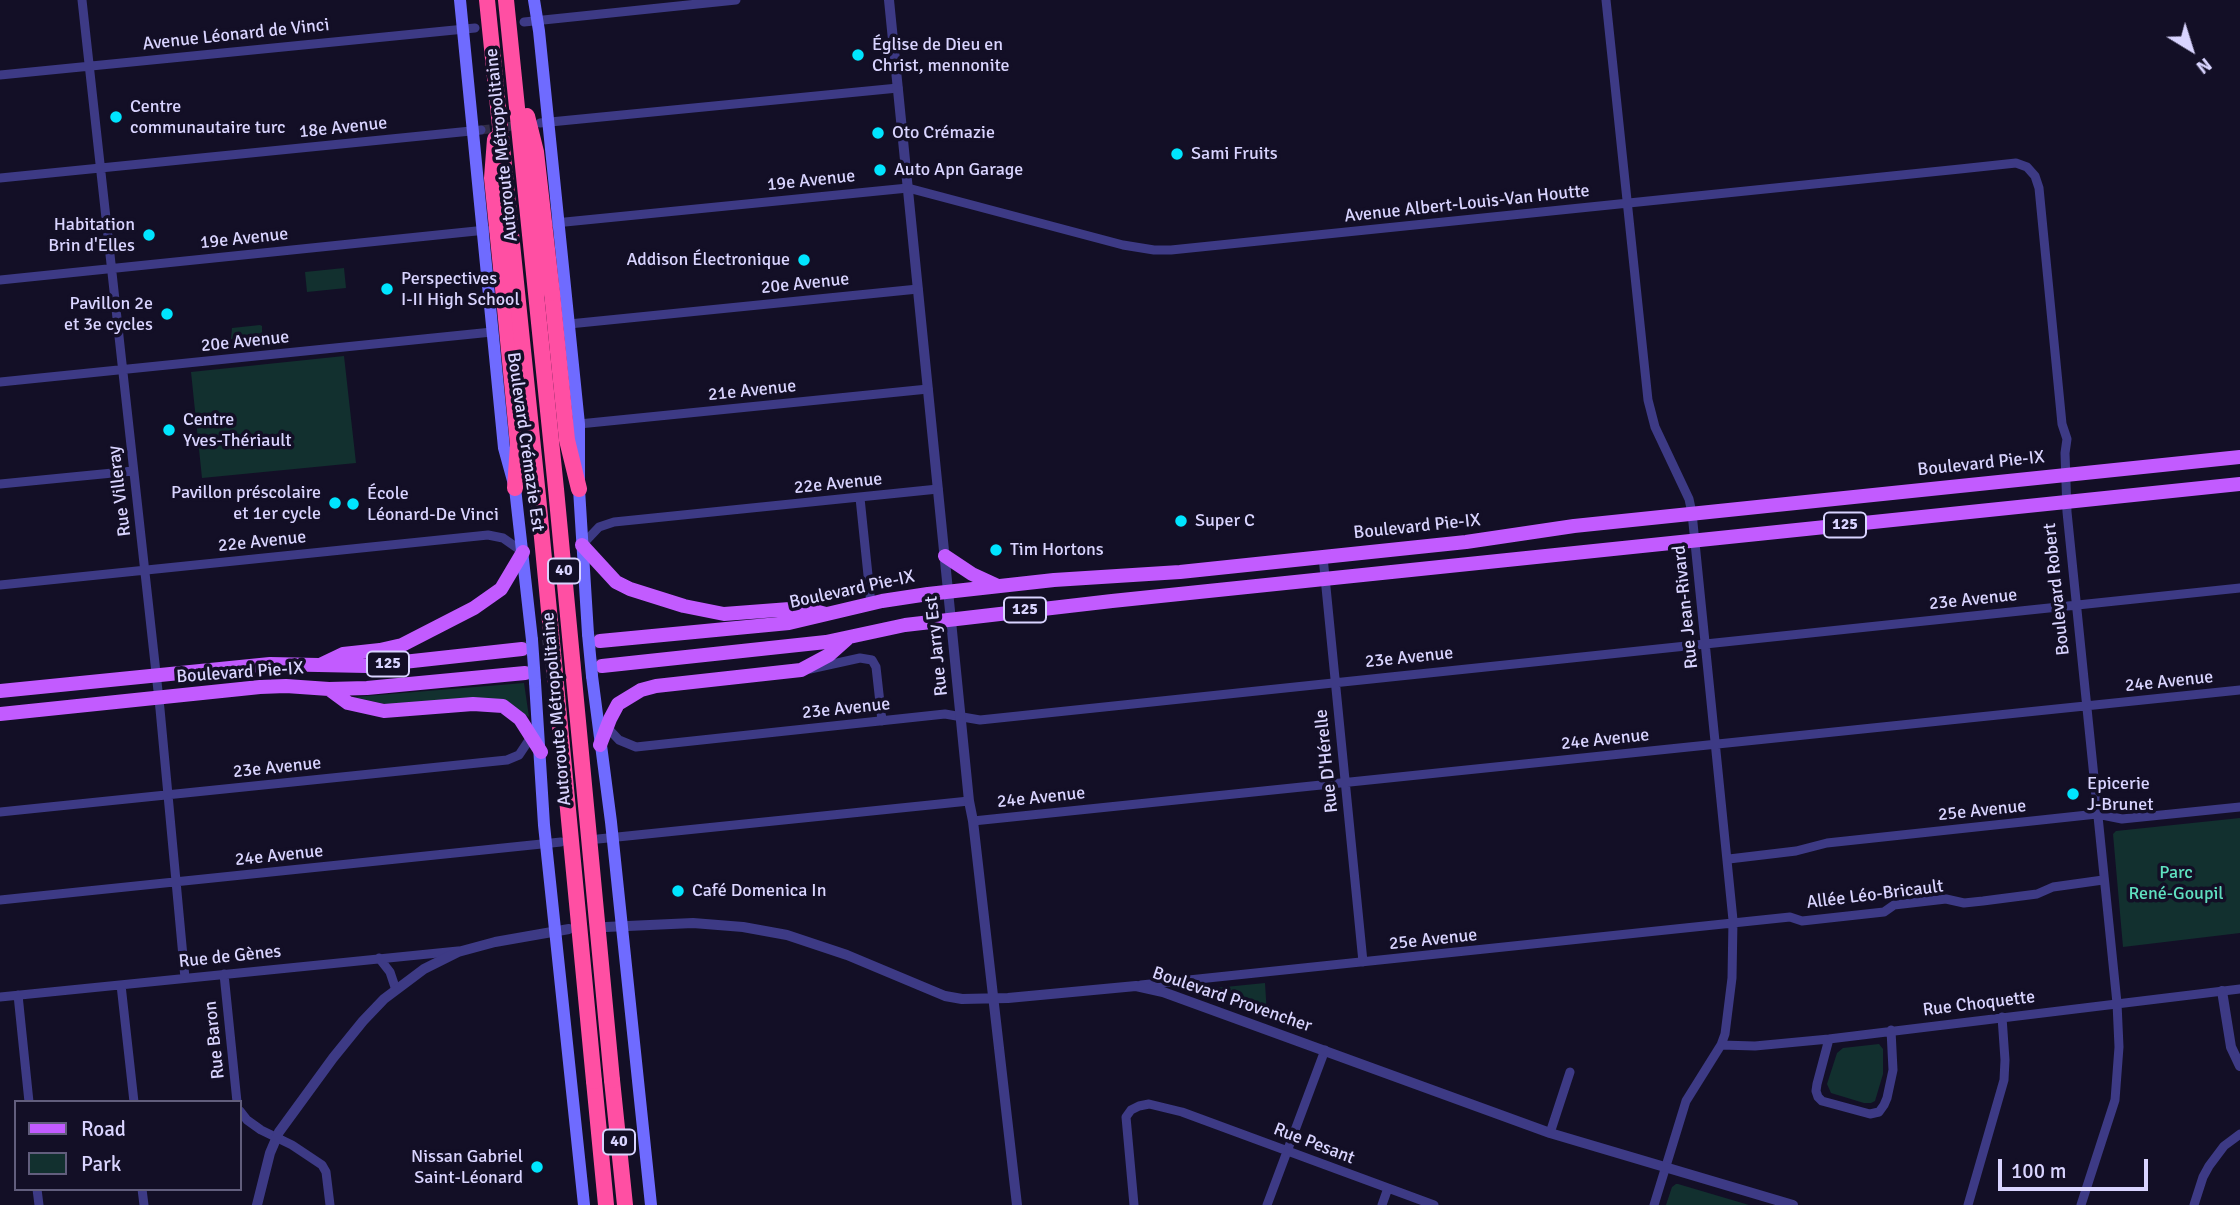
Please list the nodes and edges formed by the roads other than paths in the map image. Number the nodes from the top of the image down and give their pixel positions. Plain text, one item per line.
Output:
1 (82, 0) edge
2 (460, 0) edge
3 (487, 0) edge
4 (506, 0) edge
5 (534, 0) edge
6 (736, 0) edge
7 (889, 0) edge
8 (1606, 0) edge
9 (531, 22) junction
10 (469, 28) junction
11 (513, 63) junction
12 (88, 66) junction
13 (0, 75) edge
14 (898, 88) junction
15 (498, 98) junction
16 (544, 123) junction
17 (476, 130) junction
18 (99, 168) junction
19 (2032, 173) joint
20 (0, 178) edge
21 (908, 188) junction
22 (1627, 204) junction
23 (554, 223) junction
24 (486, 230) junction
25 (111, 268) junction
26 (0, 280) edge
27 (918, 289) junction
28 (569, 324) junction
29 (492, 332) junction
30 (122, 370) junction
31 (0, 382) edge
32 (928, 389) junction
33 (579, 424) junction
34 (2240, 457) edge
35 (133, 471) junction
36 (2067, 475) junction
37 (0, 484) edge
38 (2240, 484) edge
39 (514, 488) junction
40 (579, 489) junction
41 (938, 489) junction
42 (860, 498) junction
43 (2066, 502) junction
44 (1692, 513) junction
45 (1694, 540) junction
46 (582, 545) junction
47 (523, 552) junction
48 (946, 556) junction
49 (1323, 557) junction
50 (145, 570) junction
51 (1325, 579) junction
52 (0, 585) edge
53 (998, 586) junction
54 (2240, 588) edge
55 (949, 592) junction
56 (871, 604) junction
57 (2076, 605) junction
58 (828, 614) junction
59 (951, 619) junction
60 (594, 637) junction
61 (847, 639) junction
62 (1705, 644) junction
63 (527, 645) junction
64 (318, 666) junction
65 (801, 670) junction
66 (597, 671) junction
67 (156, 676) junction
68 (530, 677) junction
69 (1335, 682) junction
70 (329, 689) junction
71 (2240, 690) edge
72 (0, 691) edge
73 (159, 698) junction
74 (2087, 706) junction
75 (596, 713) junction
76 (0, 714) edge
77 (961, 716) junction
78 (882, 721) junction
79 (607, 727) junction
80 (536, 730) junction
81 (1716, 744) junction
82 (600, 745) junction
83 (541, 752) joint
84 (1344, 783) junction
85 (169, 794) junction
86 (969, 801) junction
87 (2240, 807) edge
88 (0, 812) edge
89 (2097, 814) junction
90 (974, 821) junction
91 (612, 838) junction
92 (598, 839) dead end
93 (561, 842) dead end
94 (546, 844) junction
95 (1729, 859) junction
96 (2103, 880) junction
97 (178, 882) junction
98 (0, 900) edge
99 (1733, 925) junction
100 (622, 926) junction
101 (607, 927) dead end
102 (569, 929) dead end
103 (555, 931) junction
104 (463, 950) junction
105 (379, 958) junction
106 (1363, 962) junction
107 (224, 974) junction
108 (185, 978) junction
109 (121, 985) junction
110 (1136, 986) junction
111 (2240, 989) edge
112 (396, 990) junction
113 (2222, 991) junction
114 (18, 995) junction
115 (0, 997) edge
116 (993, 998) junction
117 (2117, 1003) junction
118 (2002, 1017) junction
119 (1891, 1030) junction
120 (1829, 1039) junction
121 (1721, 1045) junction
122 (1325, 1050) junction
123 (2240, 1066) edge
124 (1570, 1072) dead end
125 (29, 1100) edge
126 (134, 1100) edge
127 (237, 1100) edge
128 (242, 1113) edge
129 (1550, 1133) junction
130 (2240, 1133) edge
131 (276, 1137) junction
132 (1287, 1150) junction
133 (1665, 1168) junction
134 (1388, 1188) junction
135 (257, 1205) edge
136 (330, 1205) edge
137 (583, 1205) edge
138 (606, 1205) edge
139 (625, 1205) edge
140 (651, 1205) edge
141 (1017, 1205) edge
142 (1134, 1205) edge
143 (1267, 1205) edge
144 (1382, 1205) edge
145 (1434, 1205) edge
146 (1654, 1205) edge
147 (1793, 1205) edge
148 (1968, 1205) edge
149 (2081, 1205) edge
150 (2194, 1205) edge

1 - 12 street, Rue Villeray
2 - 10 main road, Boulevard Crémazie Est
3 - 15 highway, Autoroute Métropolitaine / 40, bridge
4 - 11 highway, Autoroute Métropolitaine / 40, bridge
5 - 9 main road
6 - 9 street
7 - 14 street, Rue Jarry Est
8 - 22 street, Rue Jean-Rivard
9 - 16 main road
10 - 12 street, Avenue Léonard de Vinci
10 - 17 main road, Boulevard Crémazie Est
11 - 40 highway, bridge
11 - 139 highway, Autoroute Métropolitaine / 40, bridge
12 - 13 street, Avenue Léonard de Vinci
12 - 18 street, Rue Villeray
14 - 16 street
14 - 21 street, Rue Jarry Est
15 - 39 highway, bridge
15 - 138 highway, Autoroute Métropolitaine / 40, bridge
16 - 23 main road
17 - 18 street, 18e Avenue
17 - 24 main road, Boulevard Crémazie Est
18 - 20 street, 18e Avenue
18 - 25 street, Rue Villeray
19 - 22 street, Avenue Albert-Louis-Van Houtte
19 - 36 street, Boulevard Robert
21 - 22 street, Avenue Albert-Louis-Van Houtte
21 - 23 street, 19e Avenue
21 - 27 street, Rue Jarry Est
22 - 44 street, Rue Jean-Rivard
23 - 28 main road
24 - 25 street, 19e Avenue
24 - 29 main road, Boulevard Crémazie Est
25 - 26 street, 19e Avenue
25 - 30 street, Rue Villeray
27 - 28 street, 20e Avenue
27 - 32 street, Rue Jarry Est
28 - 33 main road
29 - 30 street, 20e Avenue
29 - 39 main road, Boulevard Crémazie Est
30 - 31 street, 20e Avenue
30 - 35 street, Rue Villeray
32 - 33 street, 21e Avenue
32 - 41 street, Rue Jarry Est
33 - 40 main road
34 - 36 main road, Boulevard Pie-IX / 125
35 - 37 street
35 - 50 street, Rue Villeray
36 - 43 street, Boulevard Robert
36 - 44 main road, Boulevard Pie-IX / 125
38 - 43 main road, 125
39 - 47 main road, Boulevard Crémazie Est
40 - 46 main road
41 - 42 street, 22e Avenue
41 - 48 street, Rue Jarry Est
42 - 46 street, 22e Avenue
42 - 56 street
43 - 45 main road, 125
43 - 57 street, Boulevard Robert
44 - 45 street, Rue Jean-Rivard
44 - 49 main road, Boulevard Pie-IX / 125
45 - 51 main road, 125
45 - 62 street, Rue Jean-Rivard
46 - 58 main road
46 - 60 main road
47 - 50 street, 22e Avenue
47 - 63 main road, Boulevard Crémazie Est
47 - 64 main road
48 - 53 main road
48 - 55 street, Rue Jarry Est
49 - 51 street, Rue D'Hérelle
49 - 53 main road, Boulevard Pie-IX / 125
50 - 52 street, 22e Avenue
50 - 67 street, Rue Villeray
51 - 59 main road, 125
51 - 69 street, Rue D'Hérelle
53 - 55 main road, Boulevard Pie-IX / 125
54 - 57 street, 23e Avenue
55 - 56 main road, Boulevard Pie-IX / 125
55 - 59 street, Rue Jarry Est
56 - 58 main road, Boulevard Pie-IX / 125
57 - 62 street, 23e Avenue
57 - 74 street, Boulevard Robert
58 - 60 main road, Boulevard Pie-IX / 125
59 - 61 main road, 125
59 - 77 street, Rue Jarry Est
60 - 66 main road, bridge
61 - 65 main road
61 - 66 main road, 125
62 - 69 street, 23e Avenue
62 - 81 street, Rue Jean-Rivard
63 - 64 main road, Boulevard Pie-IX / 125
63 - 68 main road, Boulevard Crémazie Est, bridge
64 - 67 main road, Boulevard Pie-IX / 125
65 - 78 street
65 - 79 main road
66 - 75 main road
67 - 72 main road, Boulevard Pie-IX / 125
67 - 73 street, Rue Villeray
68 - 70 main road, Boulevard Pie-IX / 125
68 - 80 main road, Boulevard Crémazie Est
69 - 77 street, 23e Avenue
69 - 84 street, Rue D'Hérelle
70 - 73 main road, Boulevard Pie-IX / 125
70 - 80 main road
71 - 74 street, 24e Avenue
73 - 76 main road, Boulevard Pie-IX / 125
73 - 85 street, Rue Villeray
74 - 81 street, 24e Avenue
74 - 89 street, Boulevard Robert
75 - 79 street, 23e Avenue
75 - 82 main road
77 - 78 street, 23e Avenue
77 - 86 street, Rue Jarry Est
78 - 79 street, 23e Avenue
79 - 82 main road
80 - 83 main road
80 - 85 street, 23e Avenue
81 - 84 street, 24e Avenue
81 - 95 street, Rue Jean-Rivard
82 - 91 main road
83 - 94 main road
84 - 90 street, 24e Avenue
84 - 106 street, Rue D'Hérelle
85 - 88 street, 23e Avenue
85 - 97 street, Rue Villeray
86 - 90 street, Rue Jarry Est
86 - 91 street
87 - 89 street, 25e Avenue
89 - 95 street, 25e Avenue
89 - 96 street, Boulevard Robert
90 - 116 street, Rue Jarry Est
91 - 92 street
91 - 100 main road
93 - 94 street, 24e Avenue
94 - 97 street, 24e Avenue
94 - 103 main road
95 - 99 street, Rue Jean-Rivard
96 - 99 street, Allée Léo-Bricault
96 - 117 street, Boulevard Robert
97 - 98 street, 24e Avenue
97 - 108 street, Rue Villeray
99 - 106 street, 25e Avenue
99 - 121 street, Rue Jean-Rivard
100 - 101 street, Boulevard Provencher
100 - 116 street, Boulevard Provencher
100 - 140 main road
102 - 103 street
103 - 104 street
103 - 137 main road
104 - 105 street, Rue de Gènes
104 - 112 street
105 - 107 street, Rue de Gènes
105 - 112 street
106 - 110 street, 25e Avenue
107 - 108 street, Rue de Gènes
107 - 127 street, Rue Baron
108 - 109 street, Rue de Gènes
109 - 114 street, Rue de Gènes
109 - 126 street
110 - 116 street, Boulevard Provencher
110 - 122 street, Boulevard Provencher
111 - 113 street, Rue Choquette
112 - 131 street
113 - 117 street, Rue Choquette
113 - 123 street
114 - 115 street, Rue de Gènes
114 - 125 street
116 - 141 street, Rue Jarry Est
117 - 118 street, Rue Choquette
117 - 149 street, Boulevard Robert
118 - 119 street, Rue Choquette
118 - 148 street
119 - 120 street, Rue Choquette
119 - 120 street
120 - 121 street, Rue Choquette
121 - 133 street, Rue Jean-Rivard
122 - 129 street, Boulevard Provencher
122 - 132 street
124 - 129 street
128 - 131 street
129 - 133 street, Boulevard Provencher
130 - 150 street
131 - 135 street
131 - 136 street
132 - 134 street, Rue Pesant
132 - 142 street, Rue Pesant
132 - 143 street
133 - 146 street, Rue Jean-Rivard
133 - 147 street, Boulevard Provencher
134 - 144 street
134 - 145 street, Rue Pesant

